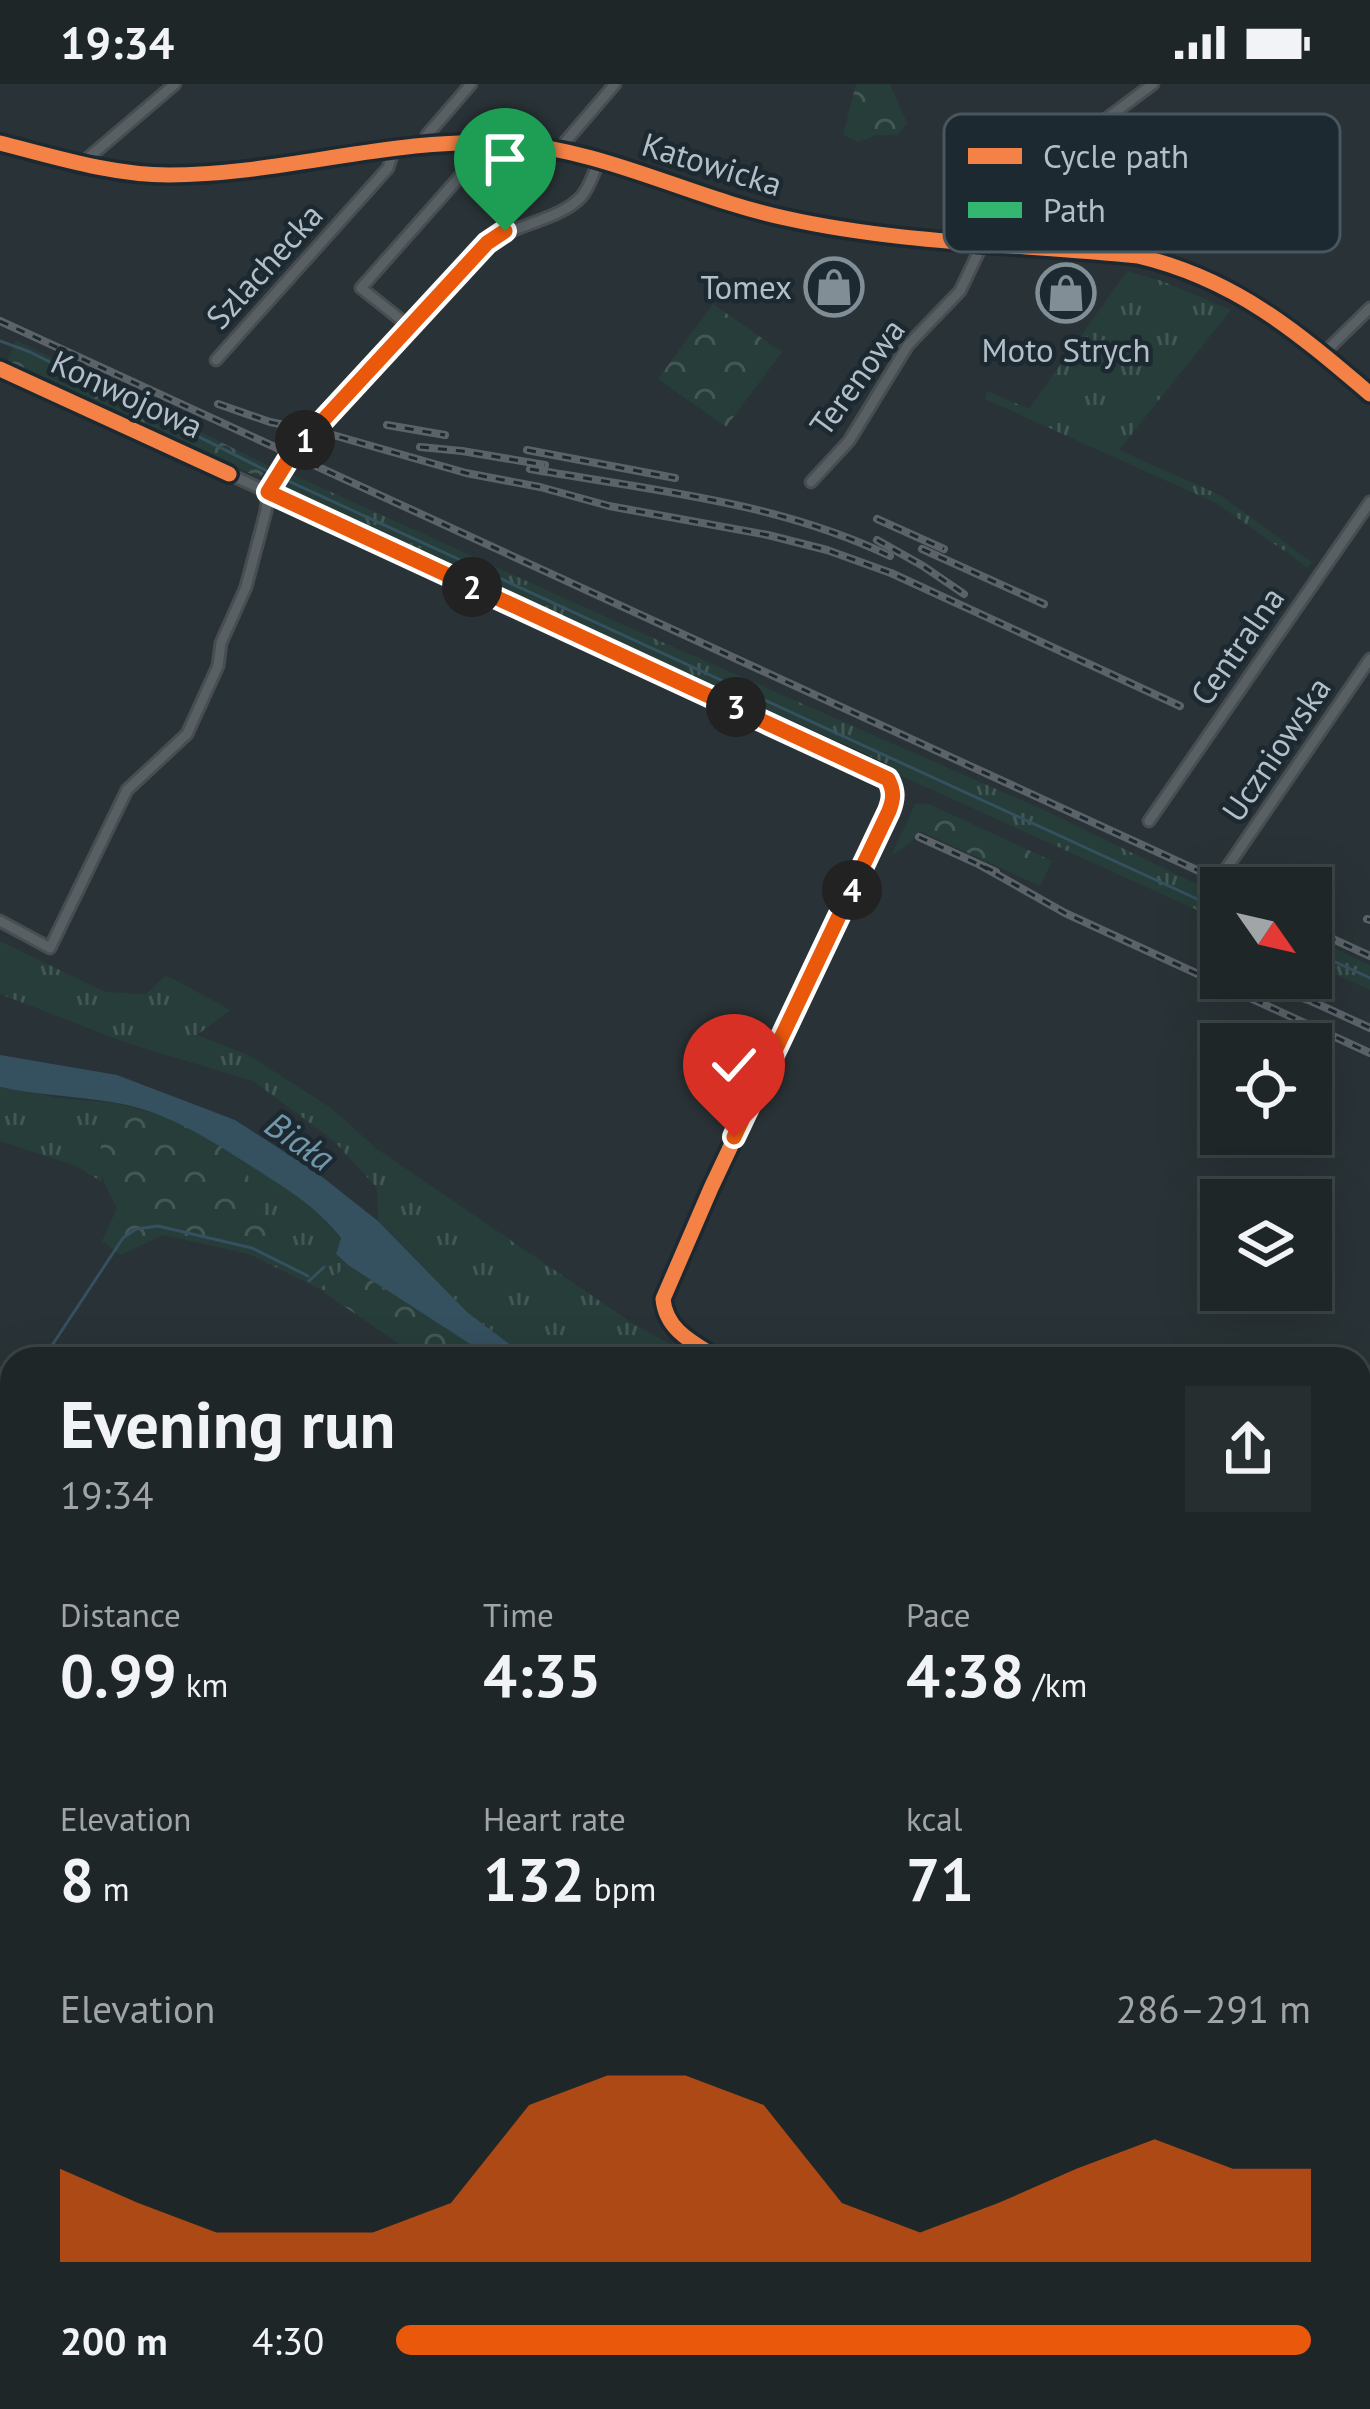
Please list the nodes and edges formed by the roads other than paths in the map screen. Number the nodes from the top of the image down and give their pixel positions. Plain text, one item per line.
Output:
1 (176, 84) edge
2 (470, 84) edge
3 (615, 84) edge
4 (1153, 84) edge
5 (1113, 114) edge
6 (0, 142) edge
7 (486, 142) junction
8 (425, 147) junction
9 (394, 150) junction
10 (562, 151) junction
11 (598, 160) junction
12 (81, 164) junction
13 (944, 240) edge
14 (978, 252) edge
15 (1094, 252) edge
16 (1370, 308) edge
17 (410, 327) junction
18 (1323, 354) junction
19 (216, 360) dead end
20 (0, 369) edge
21 (1370, 394) edge
22 (811, 482) dead end
23 (268, 492) junction
24 (1370, 502) edge
25 (1370, 659) edge
26 (1149, 821) dead end
27 (1227, 867) edge
28 (0, 921) edge
29 (700, 1347) edge

1 - 12 street
2 - 8 street
3 - 10 street
4 - 5 street, Terenowa
6 - 12 street, Katowicka
7 - 8 street, Katowicka
7 - 10 street, Katowicka
7 - 17 street
8 - 9 street, Katowicka
9 - 12 street, Katowicka
9 - 19 street, Szlachecka
10 - 11 street, Katowicka
11 - 13 street, Katowicka
11 - 17 street
14 - 22 street, Terenowa
15 - 18 street, Katowicka
16 - 18 street
17 - 23 street
18 - 21 street, Katowicka
20 - 23 street, Konwojowa
23 - 28 street
23 - 29 street, Konwojowa
24 - 26 street, Centralna
25 - 27 street, Uczniowska

